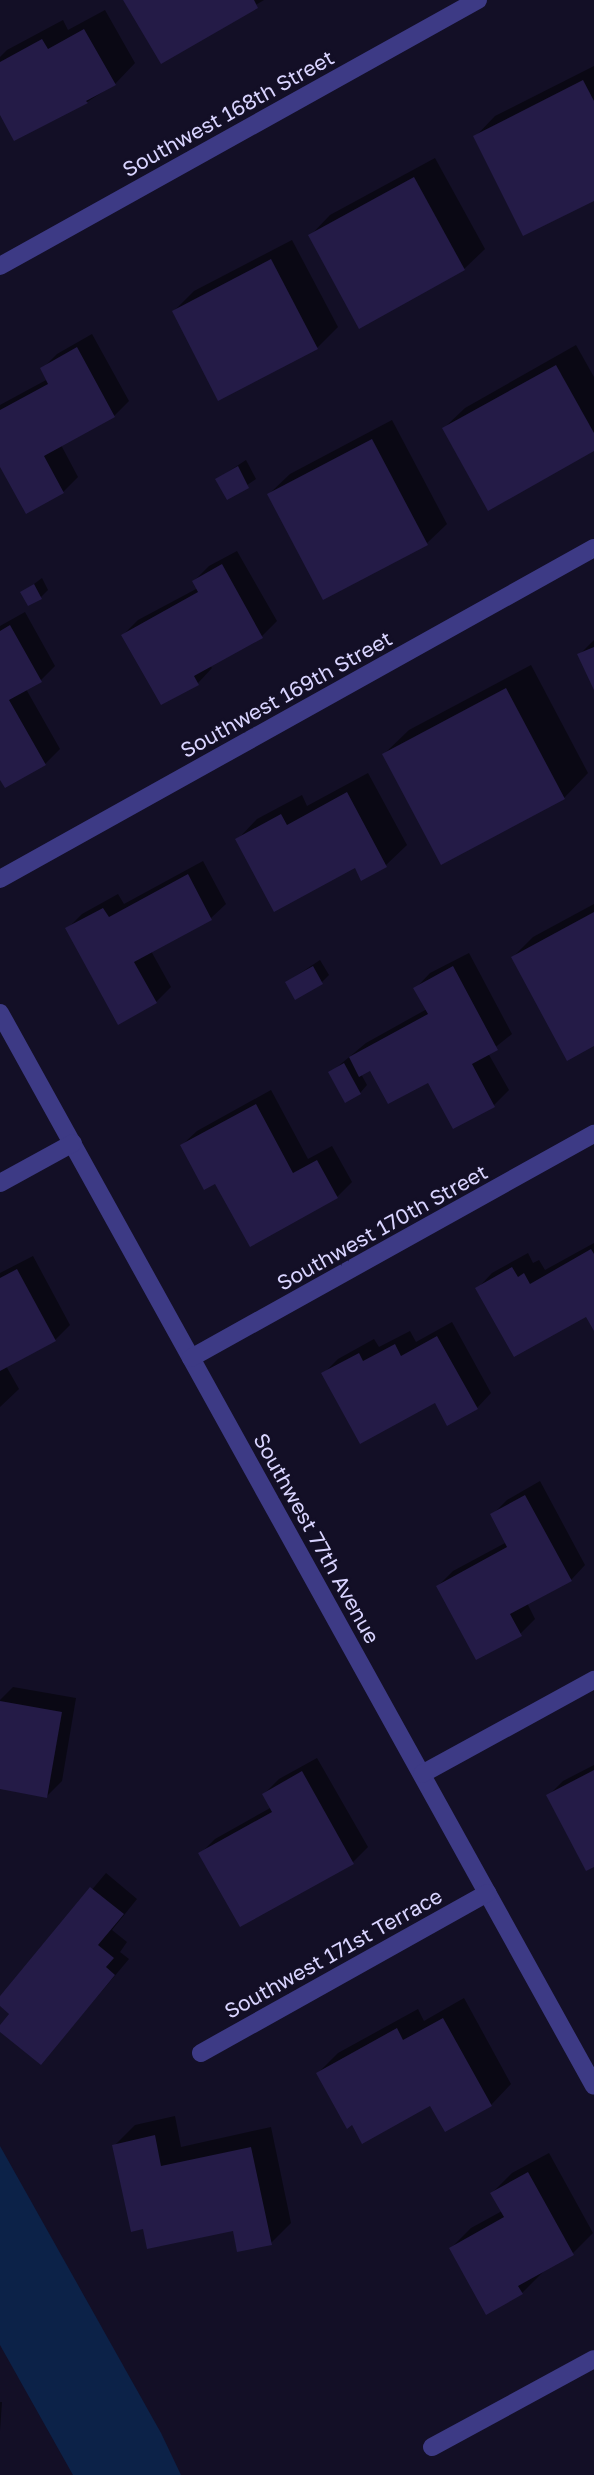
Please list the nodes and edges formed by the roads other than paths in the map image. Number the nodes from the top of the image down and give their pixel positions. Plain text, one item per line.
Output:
1 (478, 0) edge
2 (0, 266) edge
3 (594, 548) edge
4 (0, 879) edge
5 (0, 1013) edge
6 (594, 1135) edge
7 (73, 1143) junction
8 (0, 1183) edge
9 (191, 1358) junction
10 (594, 1680) edge
11 (422, 1774) junction
12 (487, 1893) junction
13 (201, 2053) dead end
14 (594, 2087) edge
15 (594, 2359) edge
16 (432, 2447) dead end

1 - 2 street, Southwest 168th Street
3 - 4 street, Southwest 169th Street
5 - 7 street, Southwest 77th Avenue
6 - 9 street, Southwest 170th Street
7 - 8 street
7 - 9 street, Southwest 77th Avenue
9 - 11 street, Southwest 77th Avenue
10 - 11 street
11 - 12 street, Southwest 77th Avenue
12 - 13 street, Southwest 171st Terrace
12 - 14 street, Southwest 77th Avenue
15 - 16 street

